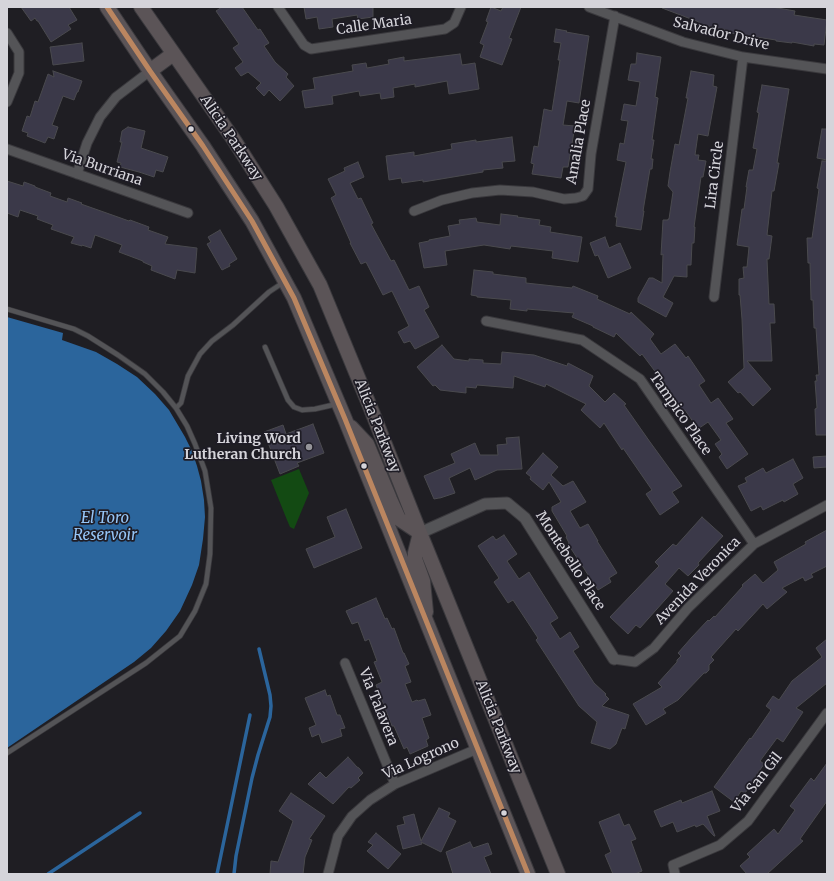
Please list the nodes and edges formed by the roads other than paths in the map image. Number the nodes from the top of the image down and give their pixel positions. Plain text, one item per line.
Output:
1 (107, 7) edge
2 (141, 7) edge
3 (278, 7) edge
4 (461, 7) edge
5 (589, 7) edge
6 (614, 16) junction
7 (7, 33) edge
8 (174, 54) junction
9 (743, 57) junction
10 (827, 69) edge
11 (150, 71) junction
12 (7, 102) edge
13 (7, 149) edge
14 (77, 174) junction
15 (414, 211) dead end
16 (188, 213) dead end
17 (285, 281) junction
18 (714, 296) dead end
19 (7, 309) edge
20 (486, 321) dead end
21 (265, 347) dead end
22 (338, 404) junction
23 (176, 408) junction
24 (345, 419) junction
25 (827, 505) edge
26 (420, 533) junction
27 (754, 544) junction
28 (428, 627) junction
29 (614, 659) joint
30 (345, 663) dead end
31 (827, 713) edge
32 (477, 749) junction
33 (7, 753) edge
34 (395, 784) junction
35 (674, 870) edge
36 (328, 874) edge
37 (528, 874) edge
38 (558, 874) edge

1 - 11 main road, Alicia Parkway
2 - 8 main road, Alicia Parkway
3 - 4 street, Calle Maria
5 - 6 street, Salvador Drive
6 - 9 street, Salvador Drive
6 - 15 street, Amalia Place
7 - 12 street
8 - 11 main road
8 - 26 main road, Alicia Parkway
9 - 10 street, Salvador Drive
9 - 18 street, Lira Circle
11 - 14 street
11 - 17 main road, Alicia Parkway
13 - 14 street, Via Burriana
14 - 16 street, Via Burriana
17 - 22 main road, Alicia Parkway
17 - 23 lane
19 - 23 lane
20 - 27 street, Tampico Place
21 - 22 lane
22 - 24 main road, Alicia Parkway
23 - 33 lane
24 - 26 main road
24 - 28 main road, Alicia Parkway
25 - 27 street, Avenida Veronica
26 - 28 main road
26 - 29 street, Montebello Place
26 - 38 main road, Alicia Parkway
27 - 29 street, Avenida Veronica
28 - 32 main road, Alicia Parkway
30 - 34 street, Via Talavera
31 - 35 street, Via San Gil
32 - 34 street, Via Logrono
32 - 37 main road, Alicia Parkway
34 - 36 street, Via Logrono

